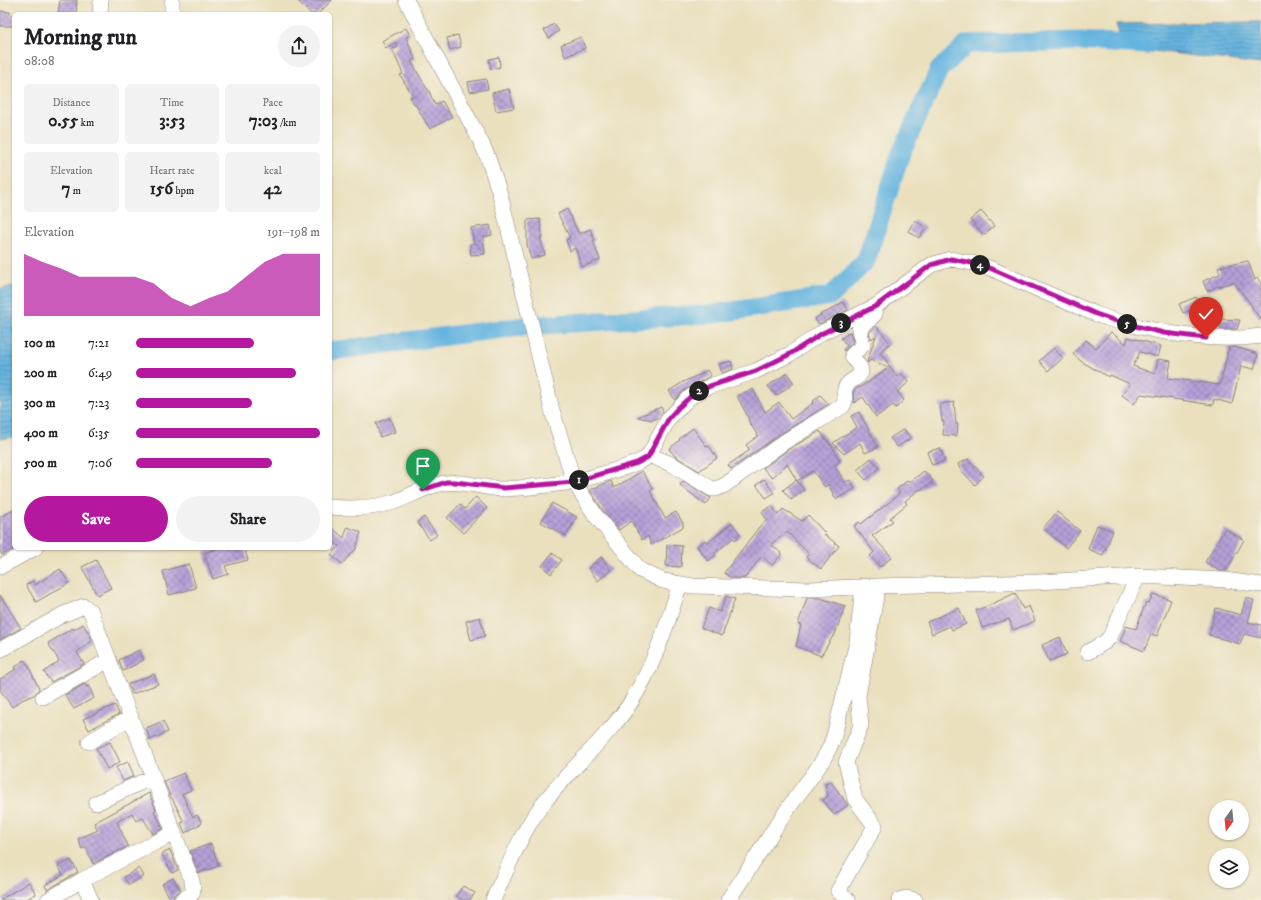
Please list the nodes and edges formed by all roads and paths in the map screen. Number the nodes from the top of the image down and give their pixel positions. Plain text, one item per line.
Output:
1 (101, 0) edge
2 (172, 0) edge
3 (406, 0) edge
4 (100, 12) edge
5 (172, 12) edge
6 (876, 306) junction
7 (1261, 336) edge
8 (649, 455) junction
9 (574, 482) junction
10 (332, 507) edge
11 (31, 550) edge
12 (0, 567) edge
13 (1138, 576) junction
14 (680, 584) junction
15 (1261, 585) edge
16 (863, 586) junction
17 (878, 586) junction
18 (0, 650) edge
19 (1088, 652) dead end
20 (109, 660) junction
21 (43, 697) dead end
22 (131, 717) junction
23 (89, 742) dead end
24 (153, 777) junction
25 (96, 803) dead end
26 (174, 833) junction
27 (82, 880) junction
28 (48, 900) edge
29 (91, 900) edge
30 (182, 900) edge
31 (493, 900) edge
32 (728, 900) edge
33 (848, 900) edge
34 (899, 900) edge
35 (916, 900) edge

1 - 4 street
2 - 5 street
3 - 9 street
6 - 7 street
6 - 8 street
6 - 8 street
8 - 9 street
9 - 10 street
9 - 14 street
11 - 12 street
13 - 15 street
13 - 17 street
13 - 19 street
14 - 16 street
14 - 31 street
16 - 17 street
16 - 32 street
17 - 33 street
18 - 20 street
20 - 21 street
20 - 22 street
22 - 23 street
22 - 24 street
24 - 25 street
24 - 26 street
26 - 27 street
26 - 30 street
27 - 28 street
27 - 29 street
34 - 35 street

